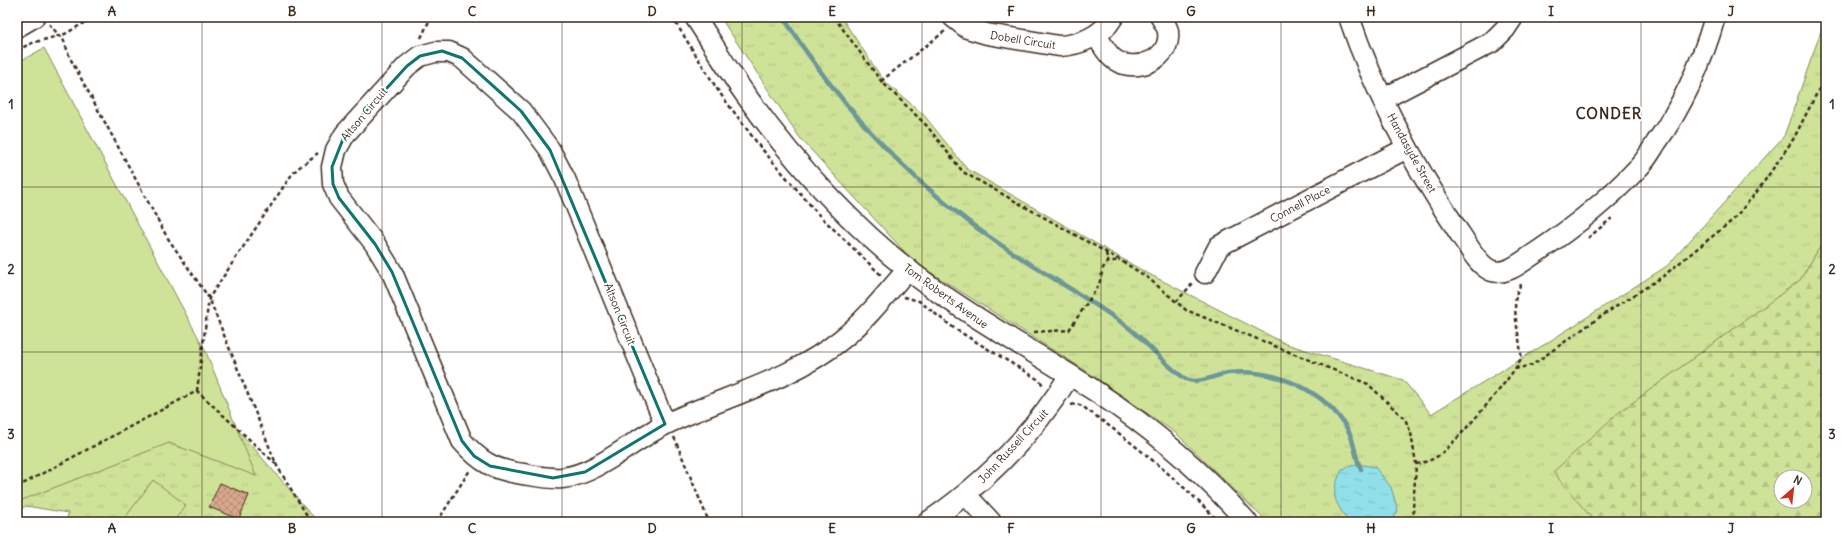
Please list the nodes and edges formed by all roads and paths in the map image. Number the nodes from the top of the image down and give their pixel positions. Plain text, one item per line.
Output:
1 (94, 17) edge
2 (431, 17) edge
3 (695, 17) edge
4 (834, 17) edge
5 (1113, 17) edge
6 (1161, 17) edge
7 (1349, 17) edge
8 (1513, 17) edge
9 (1715, 17) edge
10 (954, 18) edge
11 (41, 20) edge
12 (17, 27) edge
13 (59, 35) junction
14 (1096, 35) junction
15 (419, 42) dead end
16 (17, 50) edge
17 (1826, 69) edge
18 (881, 81) junction
19 (1383, 99) junction
20 (1408, 148) junction
21 (320, 152) dead end
22 (1614, 216) dead end
23 (1584, 241) dead end
24 (1106, 252) junction
25 (1120, 260) junction
26 (1108, 262) junction
27 (908, 269) junction
28 (1205, 273) joint
29 (1525, 280) dead end
30 (210, 298) junction
31 (1176, 302) junction
32 (1032, 332) dead end
33 (1515, 369) junction
34 (1070, 375) junction
35 (197, 390) junction
36 (665, 424) junction
37 (478, 458) junction
38 (1416, 464) junction
39 (278, 466) junction
40 (17, 487) edge
41 (966, 495) junction
42 (311, 522) edge
43 (437, 522) edge
44 (709, 522) edge
45 (928, 522) edge
46 (991, 522) edge
47 (1247, 522) edge
48 (1415, 522) edge

1 - 13 path
2 - 15 path
3 - 27 street, Tom Roberts Avenue
4 - 18 path
5 - 14 street, Dobell Circuit
6 - 14 street
7 - 19 street, Handasyde Street
8 - 19 street
9 - 20 street, Handasyde Street
10 - 14 street, Dobell Circuit
10 - 18 path
11 - 12 street
11 - 13 path
13 - 16 path
13 - 30 path
17 - 33 path
18 - 24 path
19 - 20 street, Handasyde Street
20 - 28 street, Connell Place
21 - 30 path
22 - 23 path
24 - 25 path
24 - 26 path
25 - 26 path
25 - 31 path
26 - 32 path
27 - 34 street, Tom Roberts Avenue
27 - 36 street, Altson Circuit
28 - 31 path
29 - 33 path
30 - 35 path
30 - 39 path
31 - 38 path
33 - 38 path
34 - 41 street, John Russell Circuit
34 - 47 street, Tom Roberts Avenue
35 - 39 path
35 - 40 path
36 - 37 street, Altson Circuit
36 - 37 street, Altson Circuit
36 - 44 path
37 - 43 path
38 - 48 path
39 - 42 path
41 - 45 street, John Russell Circuit
41 - 46 street

